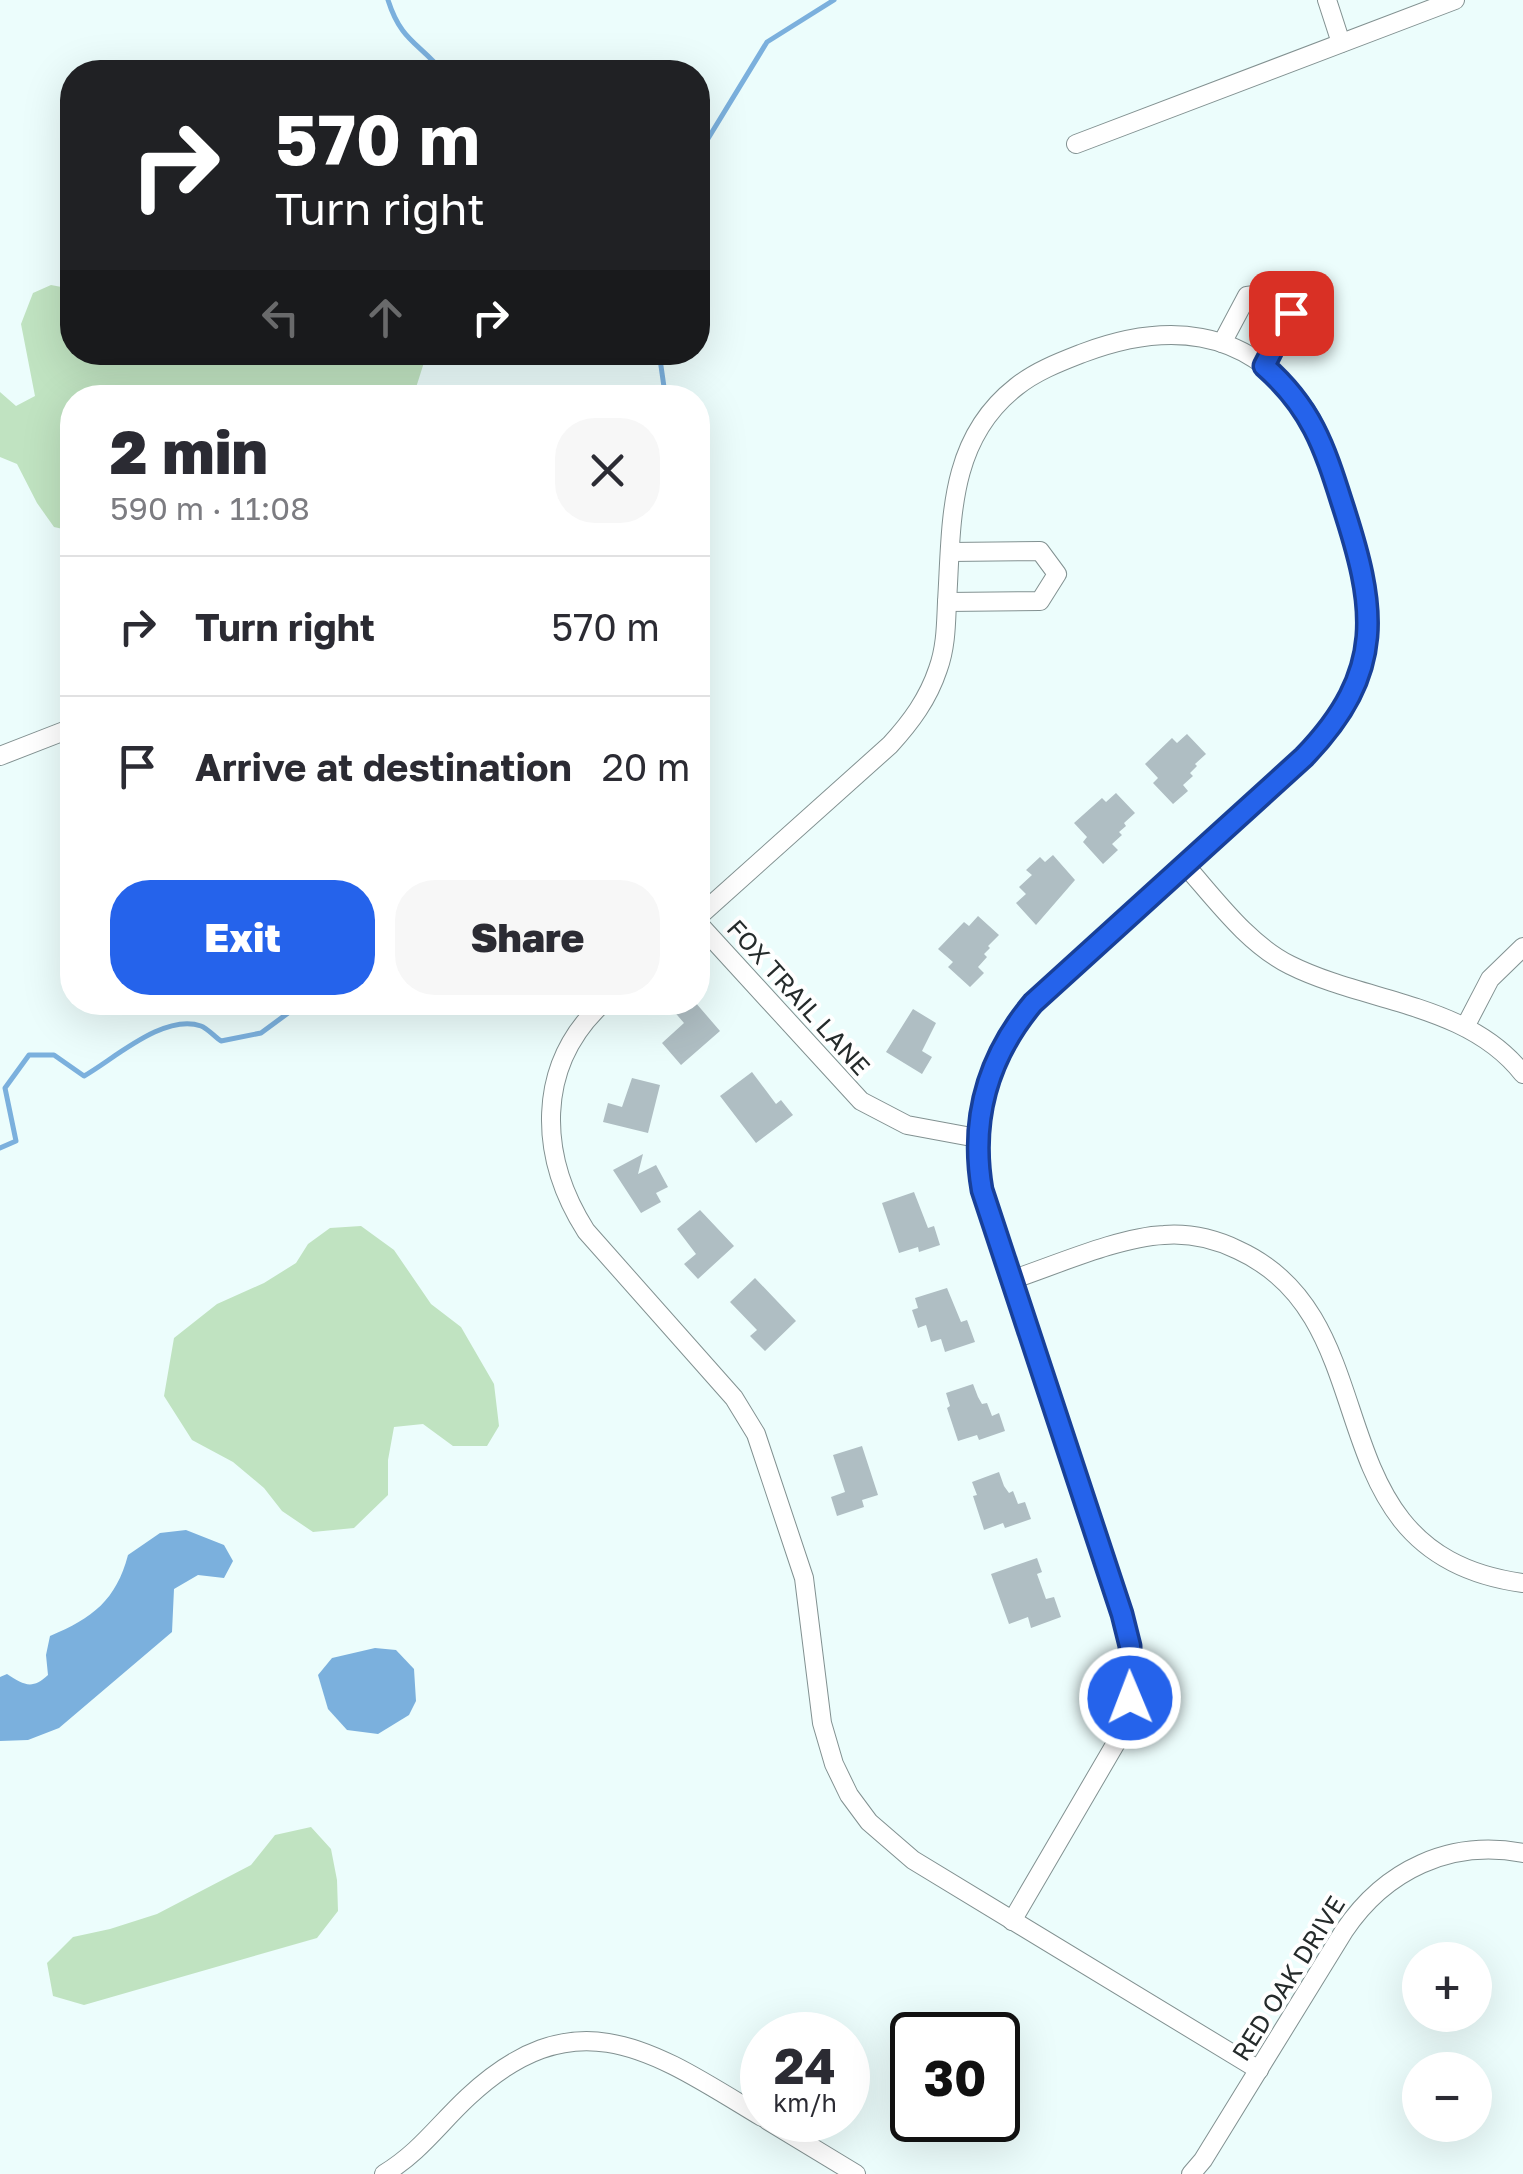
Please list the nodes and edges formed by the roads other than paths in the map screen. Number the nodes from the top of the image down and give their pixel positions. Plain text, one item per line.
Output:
1 (1327, 0) edge
2 (1455, 0) edge
3 (1340, 43) junction
4 (1076, 144) dead end
5 (1222, 342) junction
6 (1264, 366) junction
7 (950, 552) junction
8 (948, 602) junction
9 (60, 733) edge
10 (0, 756) edge
11 (1185, 866) junction
12 (710, 909) edge
13 (710, 934) edge
14 (1523, 946) edge
15 (592, 1015) edge
16 (1465, 1027) junction
17 (1523, 1074) edge
18 (977, 1138) junction
19 (1011, 1280) junction
20 (1523, 1583) edge
21 (1523, 1854) edge
22 (1012, 1921) junction
23 (1259, 2070) junction
24 (740, 2104) edge
25 (803, 2142) edge
26 (384, 2174) edge
27 (856, 2174) edge
28 (1192, 2174) edge

1 - 3 street
2 - 3 street
3 - 4 street
5 - 6 street
5 - 6 street
5 - 7 street
6 - 11 street
7 - 8 street
7 - 8 street
8 - 12 street
9 - 10 street
11 - 16 street
11 - 18 street
13 - 18 street, FOX TRAIL LANE
14 - 16 street
15 - 22 street
16 - 17 street
18 - 19 street
19 - 20 street
19 - 22 street
21 - 23 street, RED OAK DRIVE
22 - 23 street
23 - 28 street, RED OAK DRIVE
24 - 26 street
25 - 27 street

